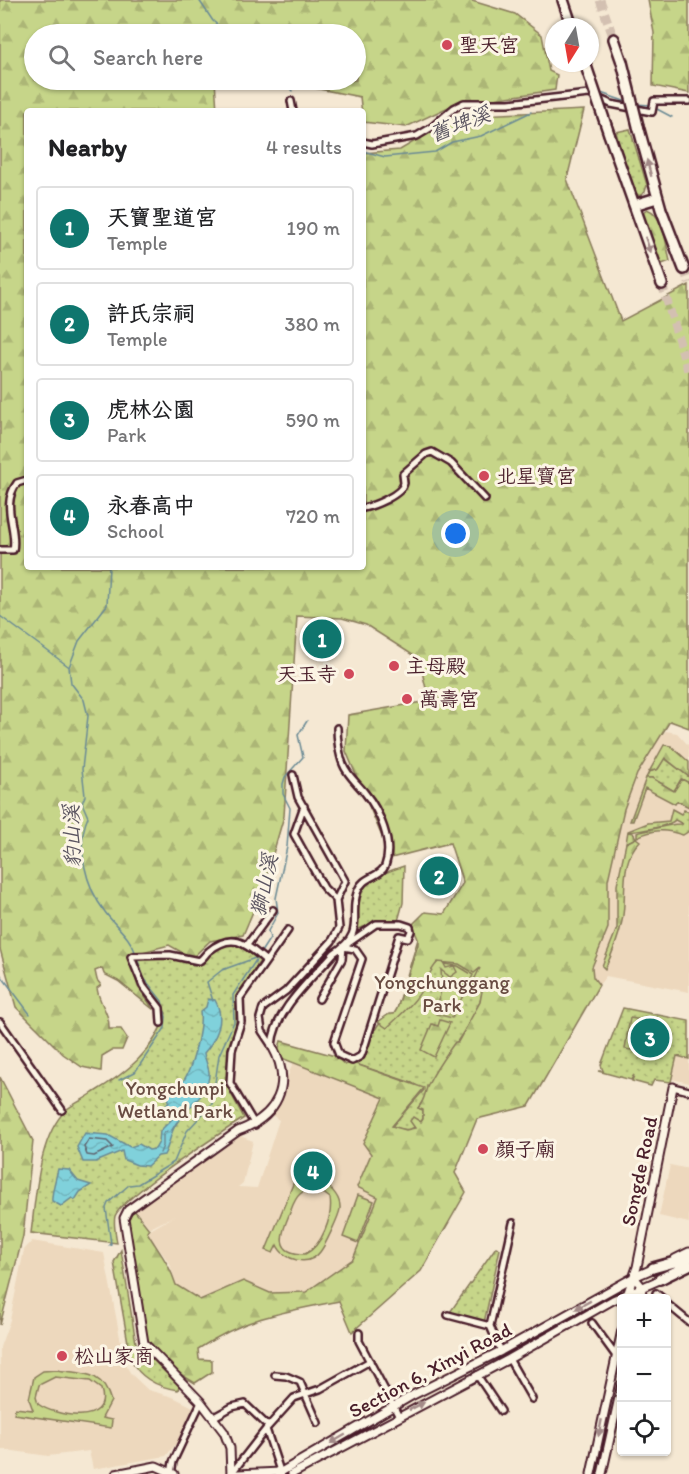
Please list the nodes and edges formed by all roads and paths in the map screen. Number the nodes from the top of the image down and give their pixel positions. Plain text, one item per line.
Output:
1 (563, 0) edge
2 (569, 18) edge
3 (614, 39) tunnel mouth
4 (588, 72) edge
5 (291, 100) dead end
6 (689, 101) edge
7 (292, 108) edge
8 (366, 143) edge
9 (657, 198) junction
10 (634, 205) junction
11 (684, 269) dead end
12 (662, 285) tunnel mouth
13 (24, 481) edge
14 (485, 499) dead end
15 (366, 508) edge
16 (0, 550) edge
17 (337, 728) dead end
18 (293, 775) dead end
19 (303, 806) junction
20 (336, 900) junction
21 (273, 910) dead end
22 (288, 930) dead end
23 (351, 933) junction
24 (352, 940) junction
25 (247, 945) junction
26 (343, 947) junction
27 (355, 949) junction
28 (265, 960) junction
29 (319, 999) dead end
30 (165, 1019) dead end
31 (0, 1022) edge
32 (272, 1046) junction
33 (673, 1087) joint
34 (689, 1090) edge
35 (62, 1110) dead end
36 (255, 1125) junction
37 (513, 1223) dead end
38 (689, 1252) edge
39 (689, 1258) edge
40 (689, 1265) edge
41 (653, 1268) junction
42 (689, 1270) edge
43 (634, 1277) junction
44 (660, 1279) junction
45 (642, 1287) junction
46 (627, 1294) edge
47 (630, 1294) edge
48 (641, 1294) edge
49 (617, 1301) edge
50 (671, 1306) edge
51 (448, 1315) dead end
52 (689, 1322) edge
53 (592, 1323) dead end
54 (490, 1326) junction
55 (358, 1333) dead end
56 (618, 1348) edge
57 (501, 1351) junction
58 (616, 1356) junction
59 (509, 1359) junction
60 (370, 1361) junction
61 (275, 1375) dead end
62 (477, 1375) junction
63 (306, 1395) junction
64 (532, 1400) dead end
65 (201, 1402) junction
66 (617, 1402) edge
67 (394, 1406) junction
68 (501, 1411) dead end
69 (398, 1416) junction
70 (214, 1417) junction
71 (318, 1423) dead end
72 (267, 1427) junction
73 (281, 1473) edge
74 (116, 1474) edge
75 (172, 1474) edge
76 (231, 1474) edge
77 (238, 1474) edge
78 (292, 1474) edge
79 (591, 1474) edge
80 (602, 1474) edge

1 - 2 highway
9 -> 3 highway, bridge
4 - 10 highway, bridge
5 - 7 street
6 - 8 street
9 - 10 highway
9 - 11 highway
10 -> 12 highway
13 - 16 street
14 - 15 street
17 - 23 street
18 - 19 street
19 - 20 street
19 - 20 street
20 - 32 street
21 - 25 street
22 - 28 street
23 - 24 street
23 - 26 street
24 - 26 street
24 - 27 street
24 - 27 street
25 - 28 street
25 - 30 street
26 - 27 street
26 - 29 street
26 - 32 street
28 - 36 street
31 - 35 street
32 - 36 street
33 - 34 street, Songde Road
33 - 43 street, Songde Road
36 - 65 street
37 - 54 street
38 - 41 street, Section 6, Xinyi Road
39 - 41 highway
40 - 44 highway
41 - 43 street, Section 6, Xinyi Road
42 - 44 street, Section 6, Xinyi Road
43 - 45 street
43 - 46 street, Songde Road
43 -> 57 street, Section 6, Xinyi Road
44 - 45 street, Section 6, Xinyi Road
45 - 47 street, Section 6, Xinyi Road
45 - 48 street
49 - 59 street, Section 6, Xinyi Road
50 - 52 street
51 - 54 street
53 - 58 street
54 - 57 street
55 - 60 street
56 - 58 street
57 - 67 street, Section 6, Xinyi Road
58 -> 79 street
59 - 62 street, Section 6, Xinyi Road
59 - 64 street
60 - 63 street
60 - 67 street
61 - 63 street
62 - 68 street
69 -> 62 street, Section 6, Xinyi Road
63 - 71 street
63 - 72 street
65 - 70 street
65 - 75 street
66 - 80 street
67 - 69 street
67 -> 73 street, Section 6, Xinyi Road
69 - 78 street, Section 6, Xinyi Road
70 - 72 street
70 - 76 street
72 - 73 street
72 - 76 street
73 - 77 street, Section 6, Xinyi Road
74 - 75 street

